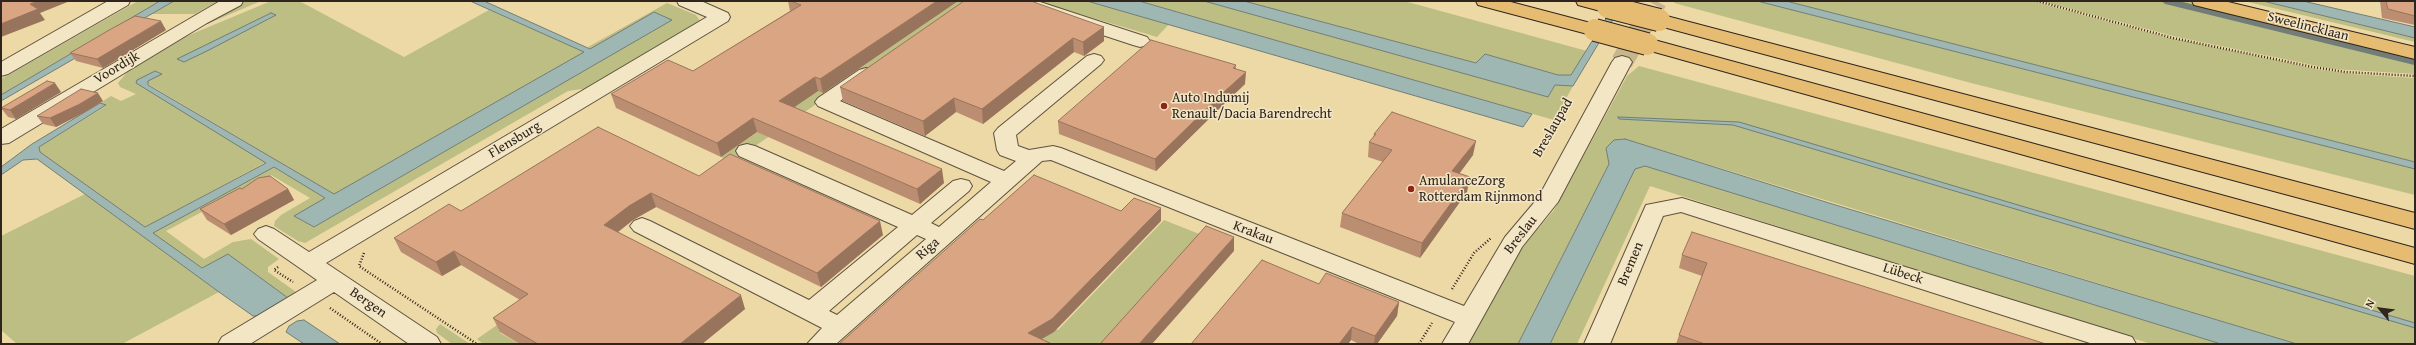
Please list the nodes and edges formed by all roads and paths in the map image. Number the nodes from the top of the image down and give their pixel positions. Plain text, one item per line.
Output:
1 (121, 1) edge
2 (234, 1) edge
3 (686, 1) edge
4 (1018, 1) edge
5 (1485, 1) edge
6 (1585, 1) edge
7 (2037, 1) edge
8 (2201, 1) edge
9 (1140, 41) dead end
10 (2415, 53) edge
11 (1094, 60) dead end
12 (884, 62) edge
13 (1622, 62) tunnel mouth
14 (1, 70) edge
15 (2415, 76) edge
16 (1, 138) edge
17 (748, 151) dead end
18 (1034, 157) junction
19 (1007, 181) junction
20 (961, 186) dead end
21 (1682, 204) joint
22 (2415, 220) edge
23 (914, 225) junction
24 (642, 226) dead end
25 (1496, 232) dead end
26 (266, 234) dead end
27 (942, 237) junction
28 (367, 246) dead end
29 (2415, 256) edge
30 (309, 262) junction
31 (336, 280) junction
32 (1442, 307) junction
33 (811, 312) junction
34 (1470, 318) junction
35 (840, 327) junction
36 (231, 344) edge
37 (428, 344) edge
38 (477, 344) edge
39 (820, 344) edge
40 (1419, 344) edge
41 (1455, 344) edge
42 (1597, 344) edge
43 (2123, 344) edge

1 - 14 street
2 - 16 street, Voordijk
3 - 30 street, Flensburg
4 - 9 street
5 - 29 main road, bridge
6 - 22 main road, bridge
7 - 15 path
8 - 10 main road, Sweelincklaan
11 - 18 street
12 - 19 street
13 - 34 street, Breslau
17 - 23 street
18 - 19 street, Riga
18 - 32 street, Krakau
19 - 27 street, Riga
20 - 23 street
21 - 42 street, Bremen
21 - 43 street, Lübeck
23 - 27 street
23 - 33 street
24 - 33 street
25 - 32 path
26 - 30 street, Bergen
27 - 35 street, Riga
28 - 38 path
30 - 31 street, Bergen
31 - 36 street
31 - 37 street, Bergen
32 - 34 street, Krakau
32 - 40 path
33 - 35 street
34 - 41 street, Breslau
35 - 39 street, Riga

